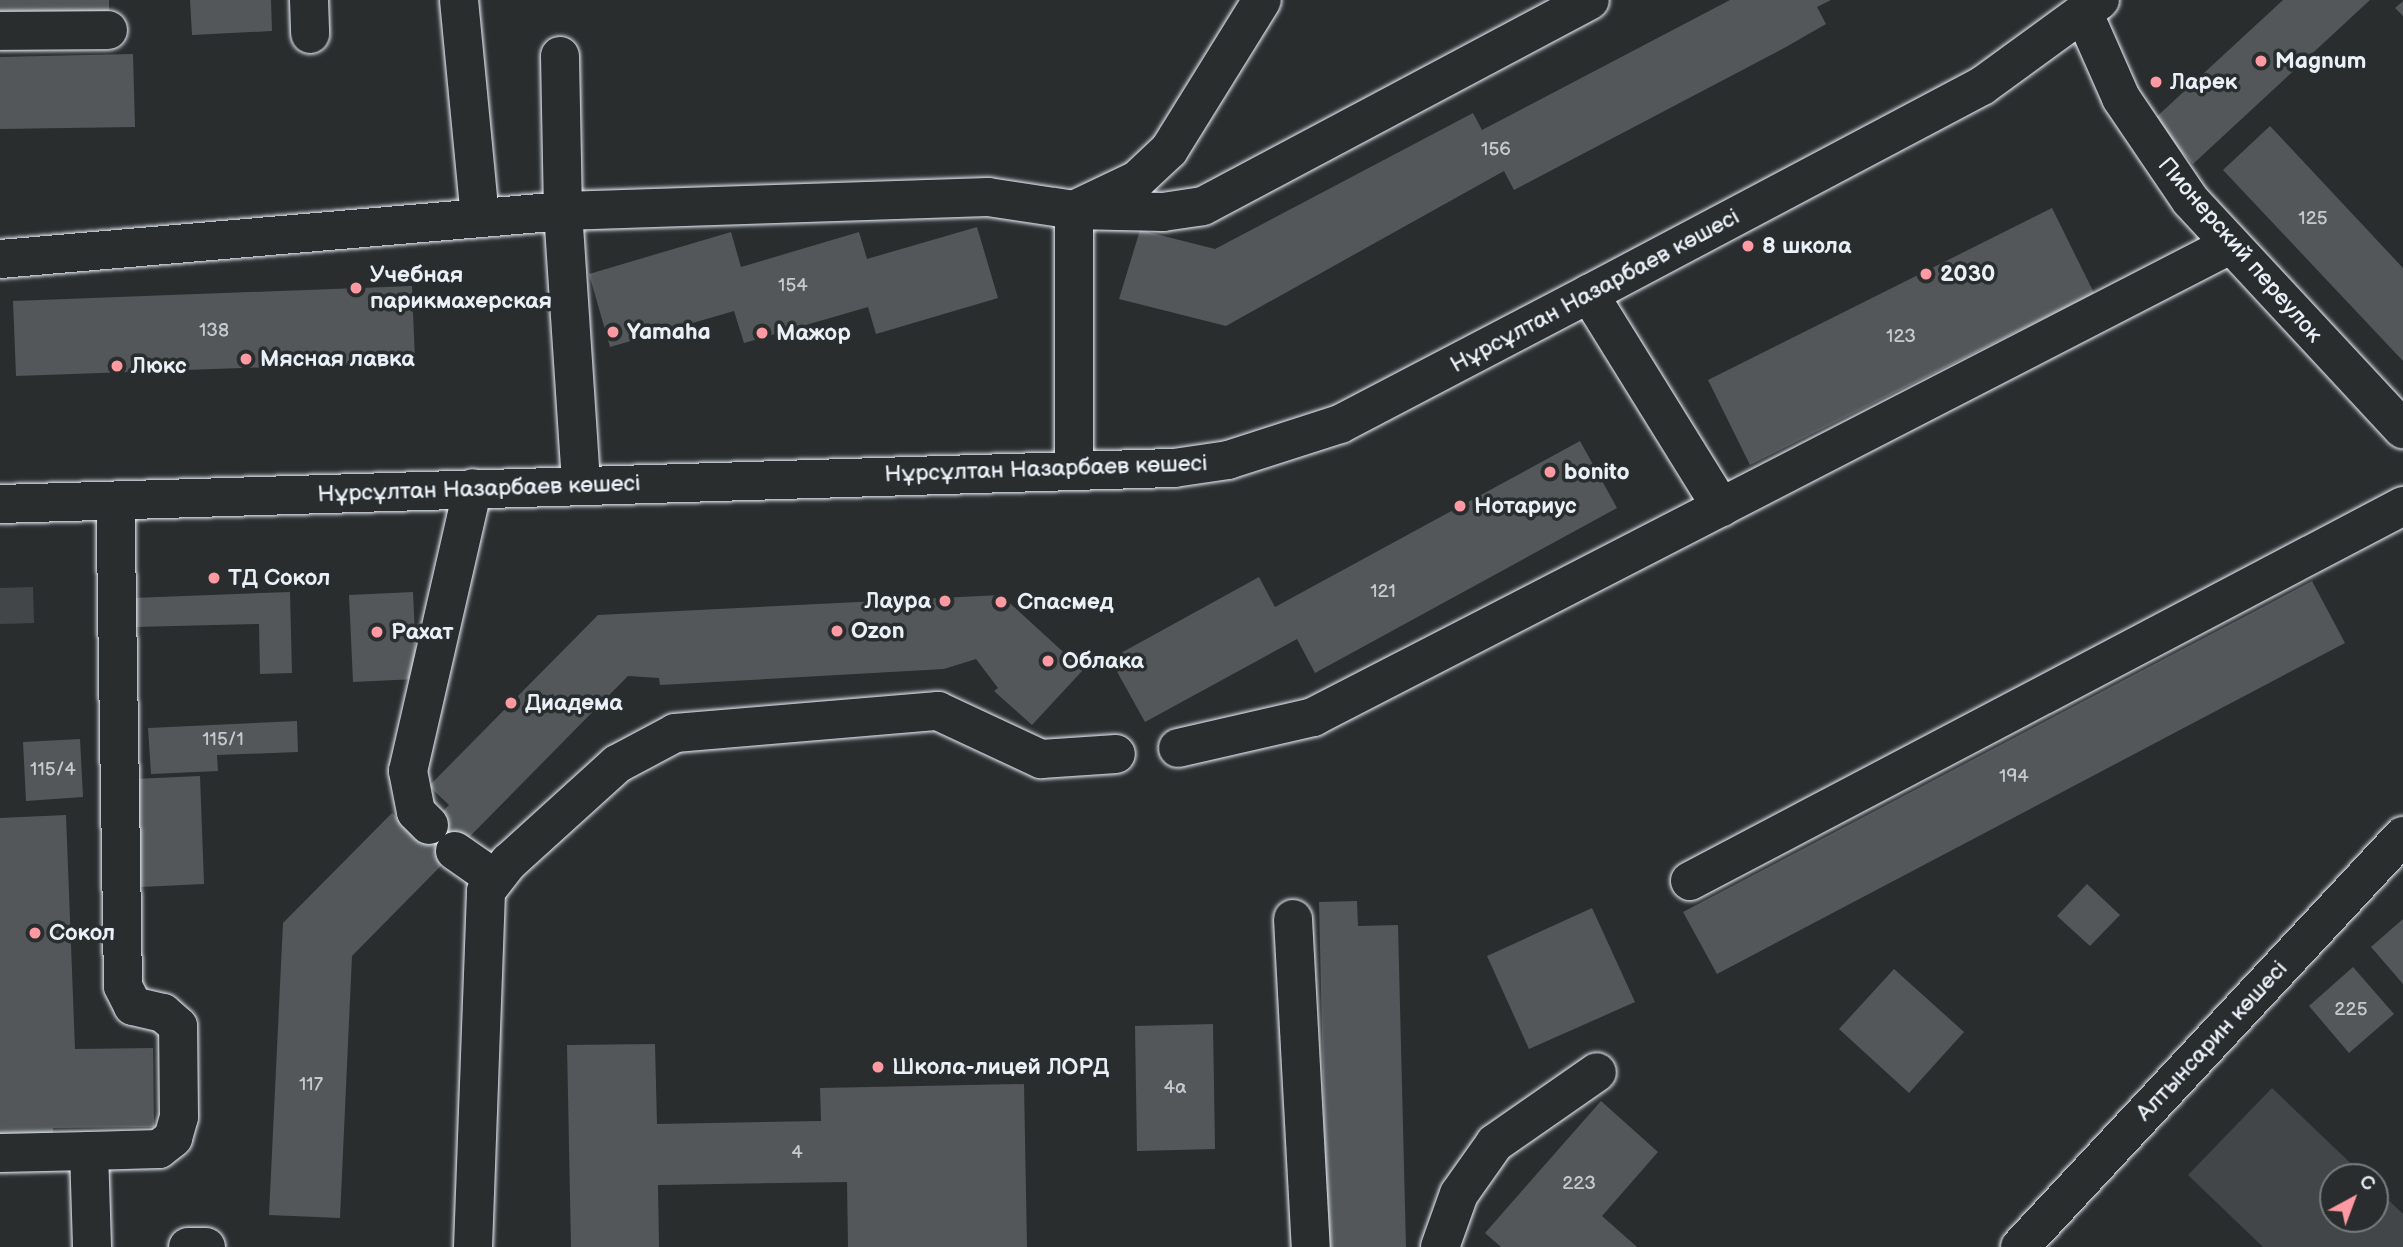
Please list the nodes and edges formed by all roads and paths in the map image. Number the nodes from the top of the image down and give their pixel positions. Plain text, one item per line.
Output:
1 (458, 0) edge
2 (1262, 0) edge
3 (1590, 0) edge
4 (2092, 7) edge
5 (108, 30) dead end
6 (0, 31) edge
7 (560, 56) dead end
8 (1074, 210) junction
9 (563, 211) junction
10 (480, 218) junction
11 (2230, 245) junction
12 (0, 259) edge
13 (1589, 294) junction
14 (2403, 429) edge
15 (1074, 471) junction
16 (581, 485) junction
17 (473, 488) junction
18 (115, 503) junction
19 (0, 504) edge
20 (2403, 506) edge
21 (1721, 507) junction
22 (1178, 748) dead end
23 (1116, 754) dead end
24 (2403, 835) edge
25 (494, 878) junction
26 (1690, 881) dead end
27 (1293, 919) dead end
28 (1597, 1072) dead end
29 (89, 1151) junction
30 (0, 1153) edge
31 (92, 1247) edge
32 (188, 1247) edge
33 (206, 1247) edge
34 (473, 1247) edge
35 (1311, 1247) edge
36 (1440, 1247) edge
37 (2020, 1247) edge

1 - 10 main road
2 - 8 main road
3 - 8 main road
4 - 11 main road, Пионерский переулок
4 - 13 main road, Нұрсұлтан Назарбаев көшесі
5 - 6 main road
7 - 9 main road
8 - 9 main road
8 - 15 main road
9 - 10 main road
9 - 16 main road
10 - 12 main road
11 - 14 main road, Пионерский переулок
11 - 21 main road
13 - 15 main road, Нұрсұлтан Назарбаев көшесі
13 - 21 main road
15 - 16 main road, Нұрсұлтан Назарбаев көшесі
16 - 17 main road, Нұрсұлтан Назарбаев көшесі
17 - 18 main road, Нұрсұлтан Назарбаев көшесі
17 - 25 main road
18 - 19 main road, Нұрсұлтан Назарбаев көшесі
18 - 29 main road
20 - 26 main road
21 - 22 main road
23 - 25 main road
24 - 37 main road, Алтынсарин көшесі
25 - 34 main road
27 - 35 main road
28 - 36 main road
29 - 30 main road
29 - 31 main road
32 - 33 main road

